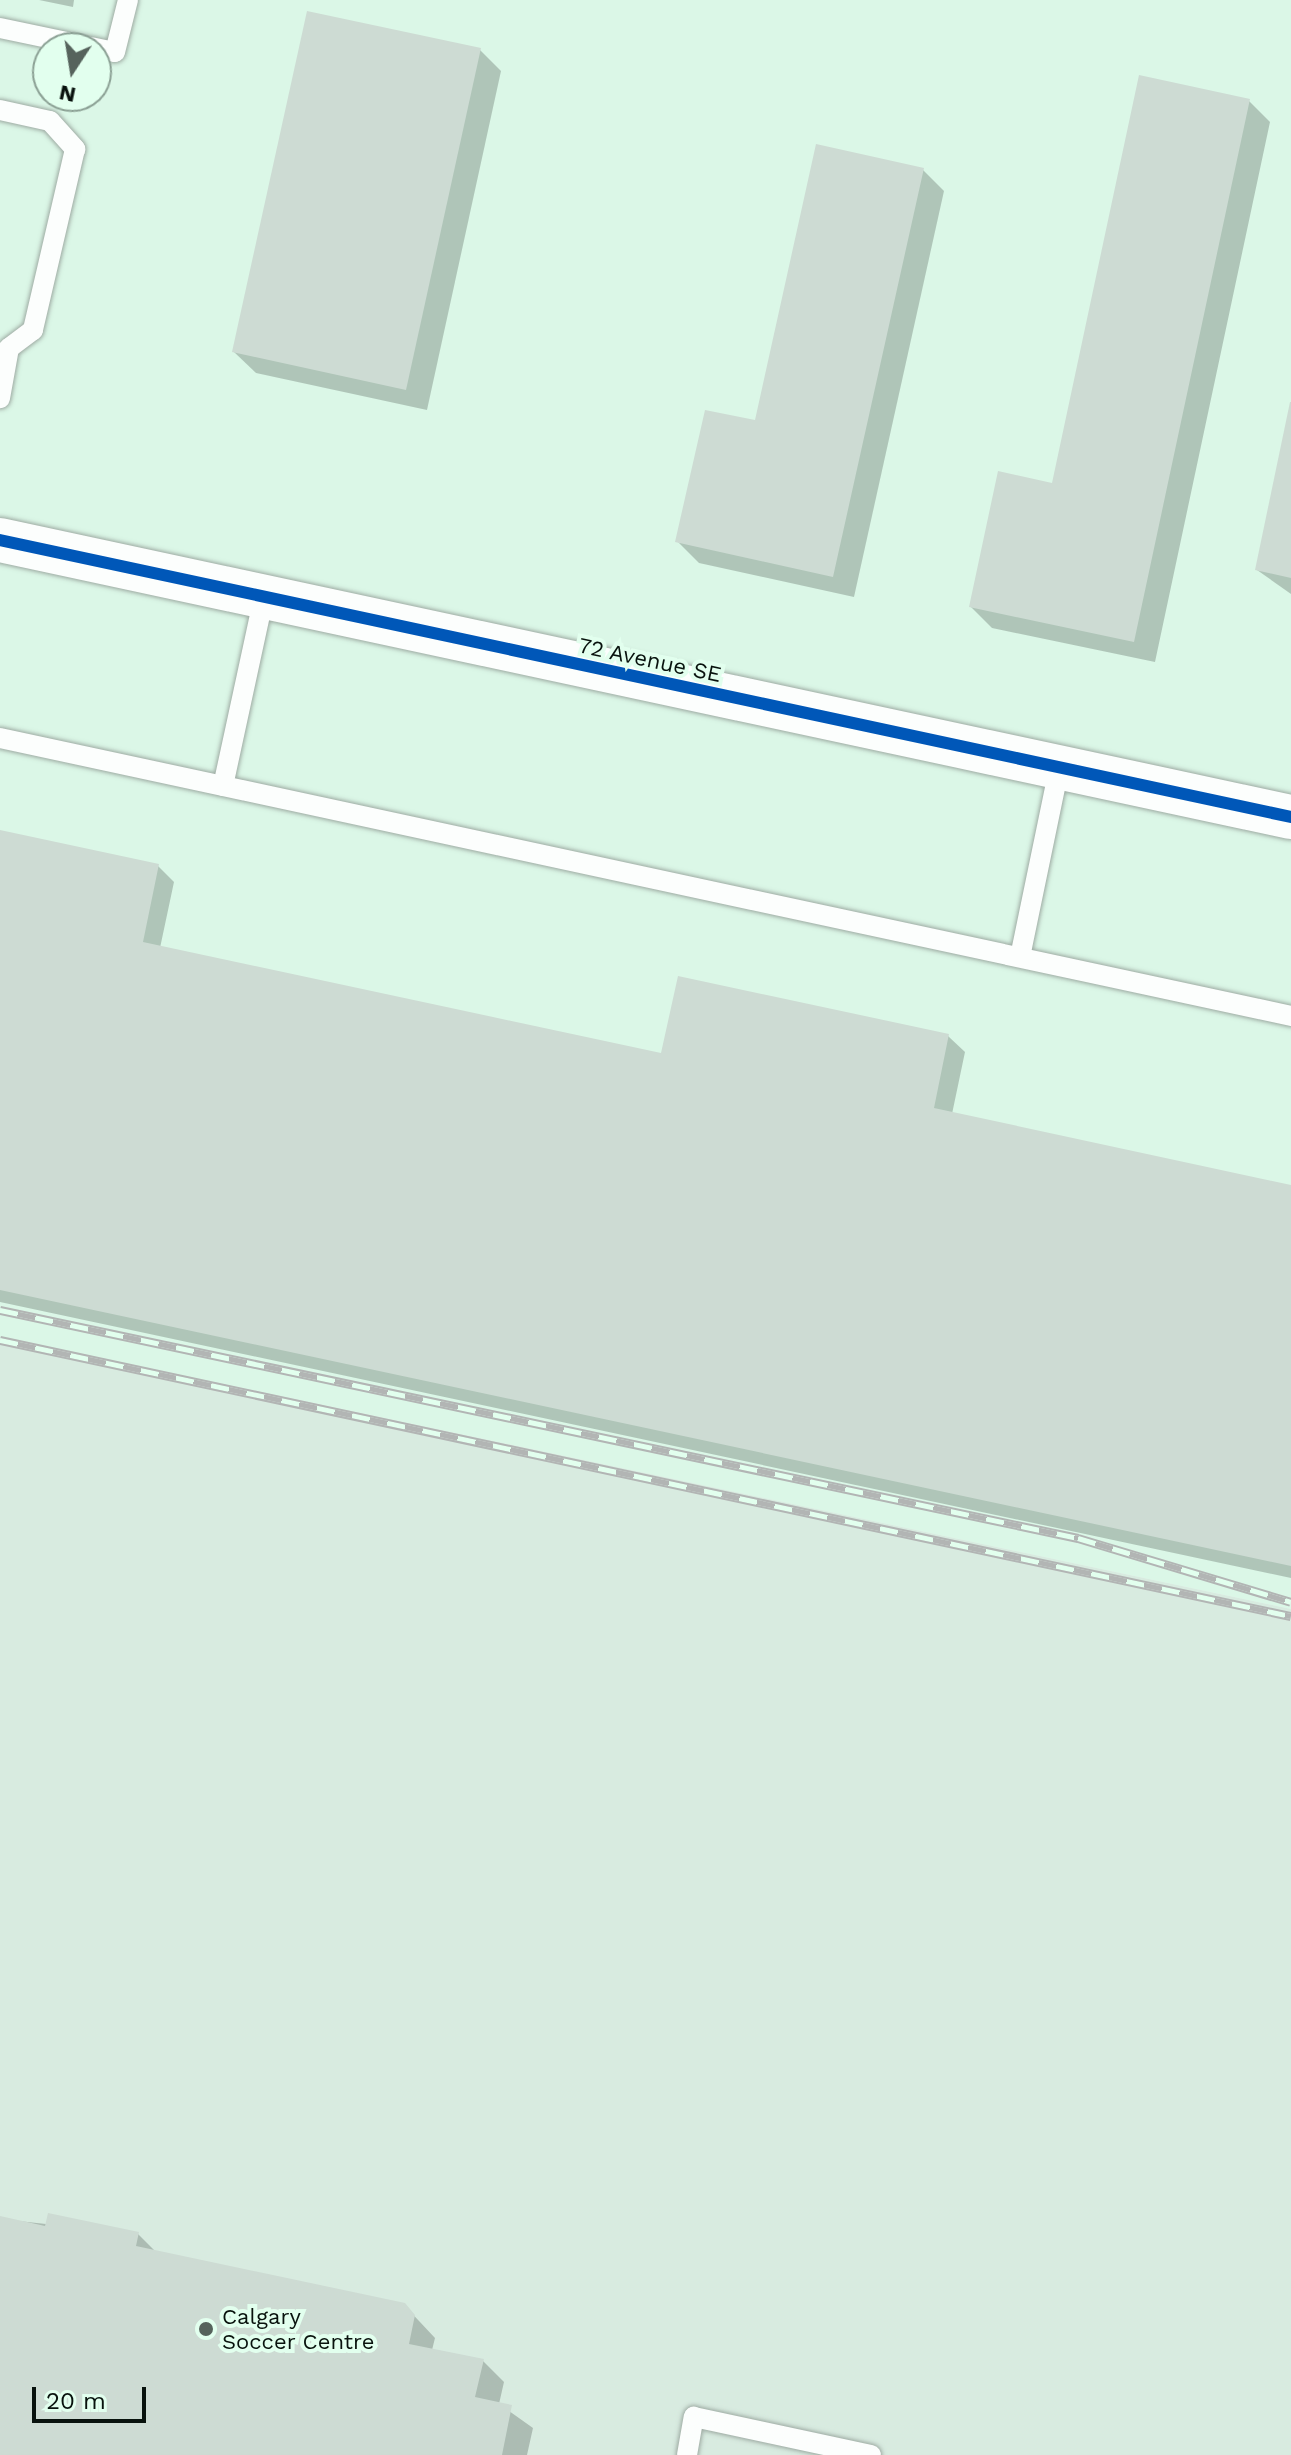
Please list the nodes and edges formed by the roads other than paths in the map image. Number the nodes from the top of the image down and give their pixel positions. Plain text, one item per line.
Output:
1 (128, 0) edge
2 (0, 28) edge
3 (0, 110) edge
4 (4, 347) edge
5 (0, 398) edge
6 (0, 540) edge
7 (264, 597) junction
8 (0, 738) edge
9 (1059, 769) junction
10 (223, 786) junction
11 (1291, 817) edge
12 (1020, 957) junction
13 (1291, 1016) edge
14 (687, 2455) edge
15 (871, 2455) edge

1 - 2 lane
3 - 4 lane
4 - 5 lane
6 - 7 street, 72 Avenue SE
7 - 9 street, 72 Avenue SE
7 - 10 lane
8 - 10 lane
9 - 11 street, 72 Avenue SE
9 - 12 lane
10 - 12 lane
12 - 13 lane
14 - 15 lane

